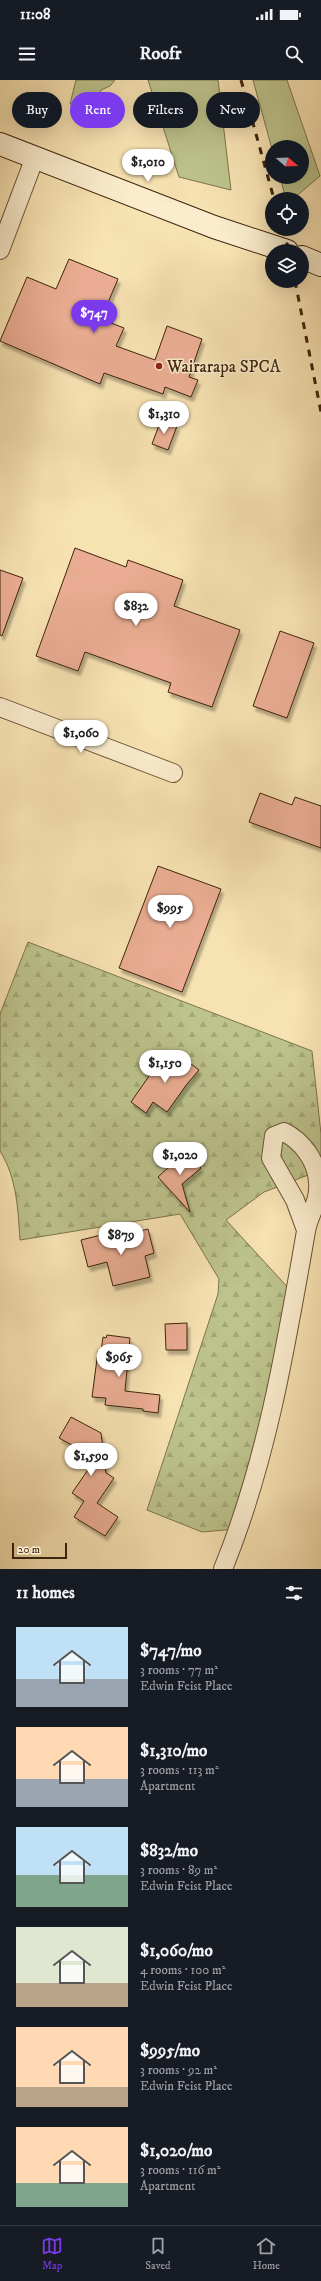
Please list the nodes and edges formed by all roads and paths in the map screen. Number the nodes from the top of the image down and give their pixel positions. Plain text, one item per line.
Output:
1 (0, 144) edge
2 (35, 157) junction
3 (266, 244) edge
4 (0, 250) edge
5 (309, 260) edge
6 (321, 265) edge
7 (0, 707) edge
8 (173, 772) dead end
9 (306, 1230) junction
10 (223, 1569) edge

1 - 2 main road
2 - 3 main road
2 - 4 street
5 - 6 main road
7 - 8 street
9 - 9 street
9 - 10 street

